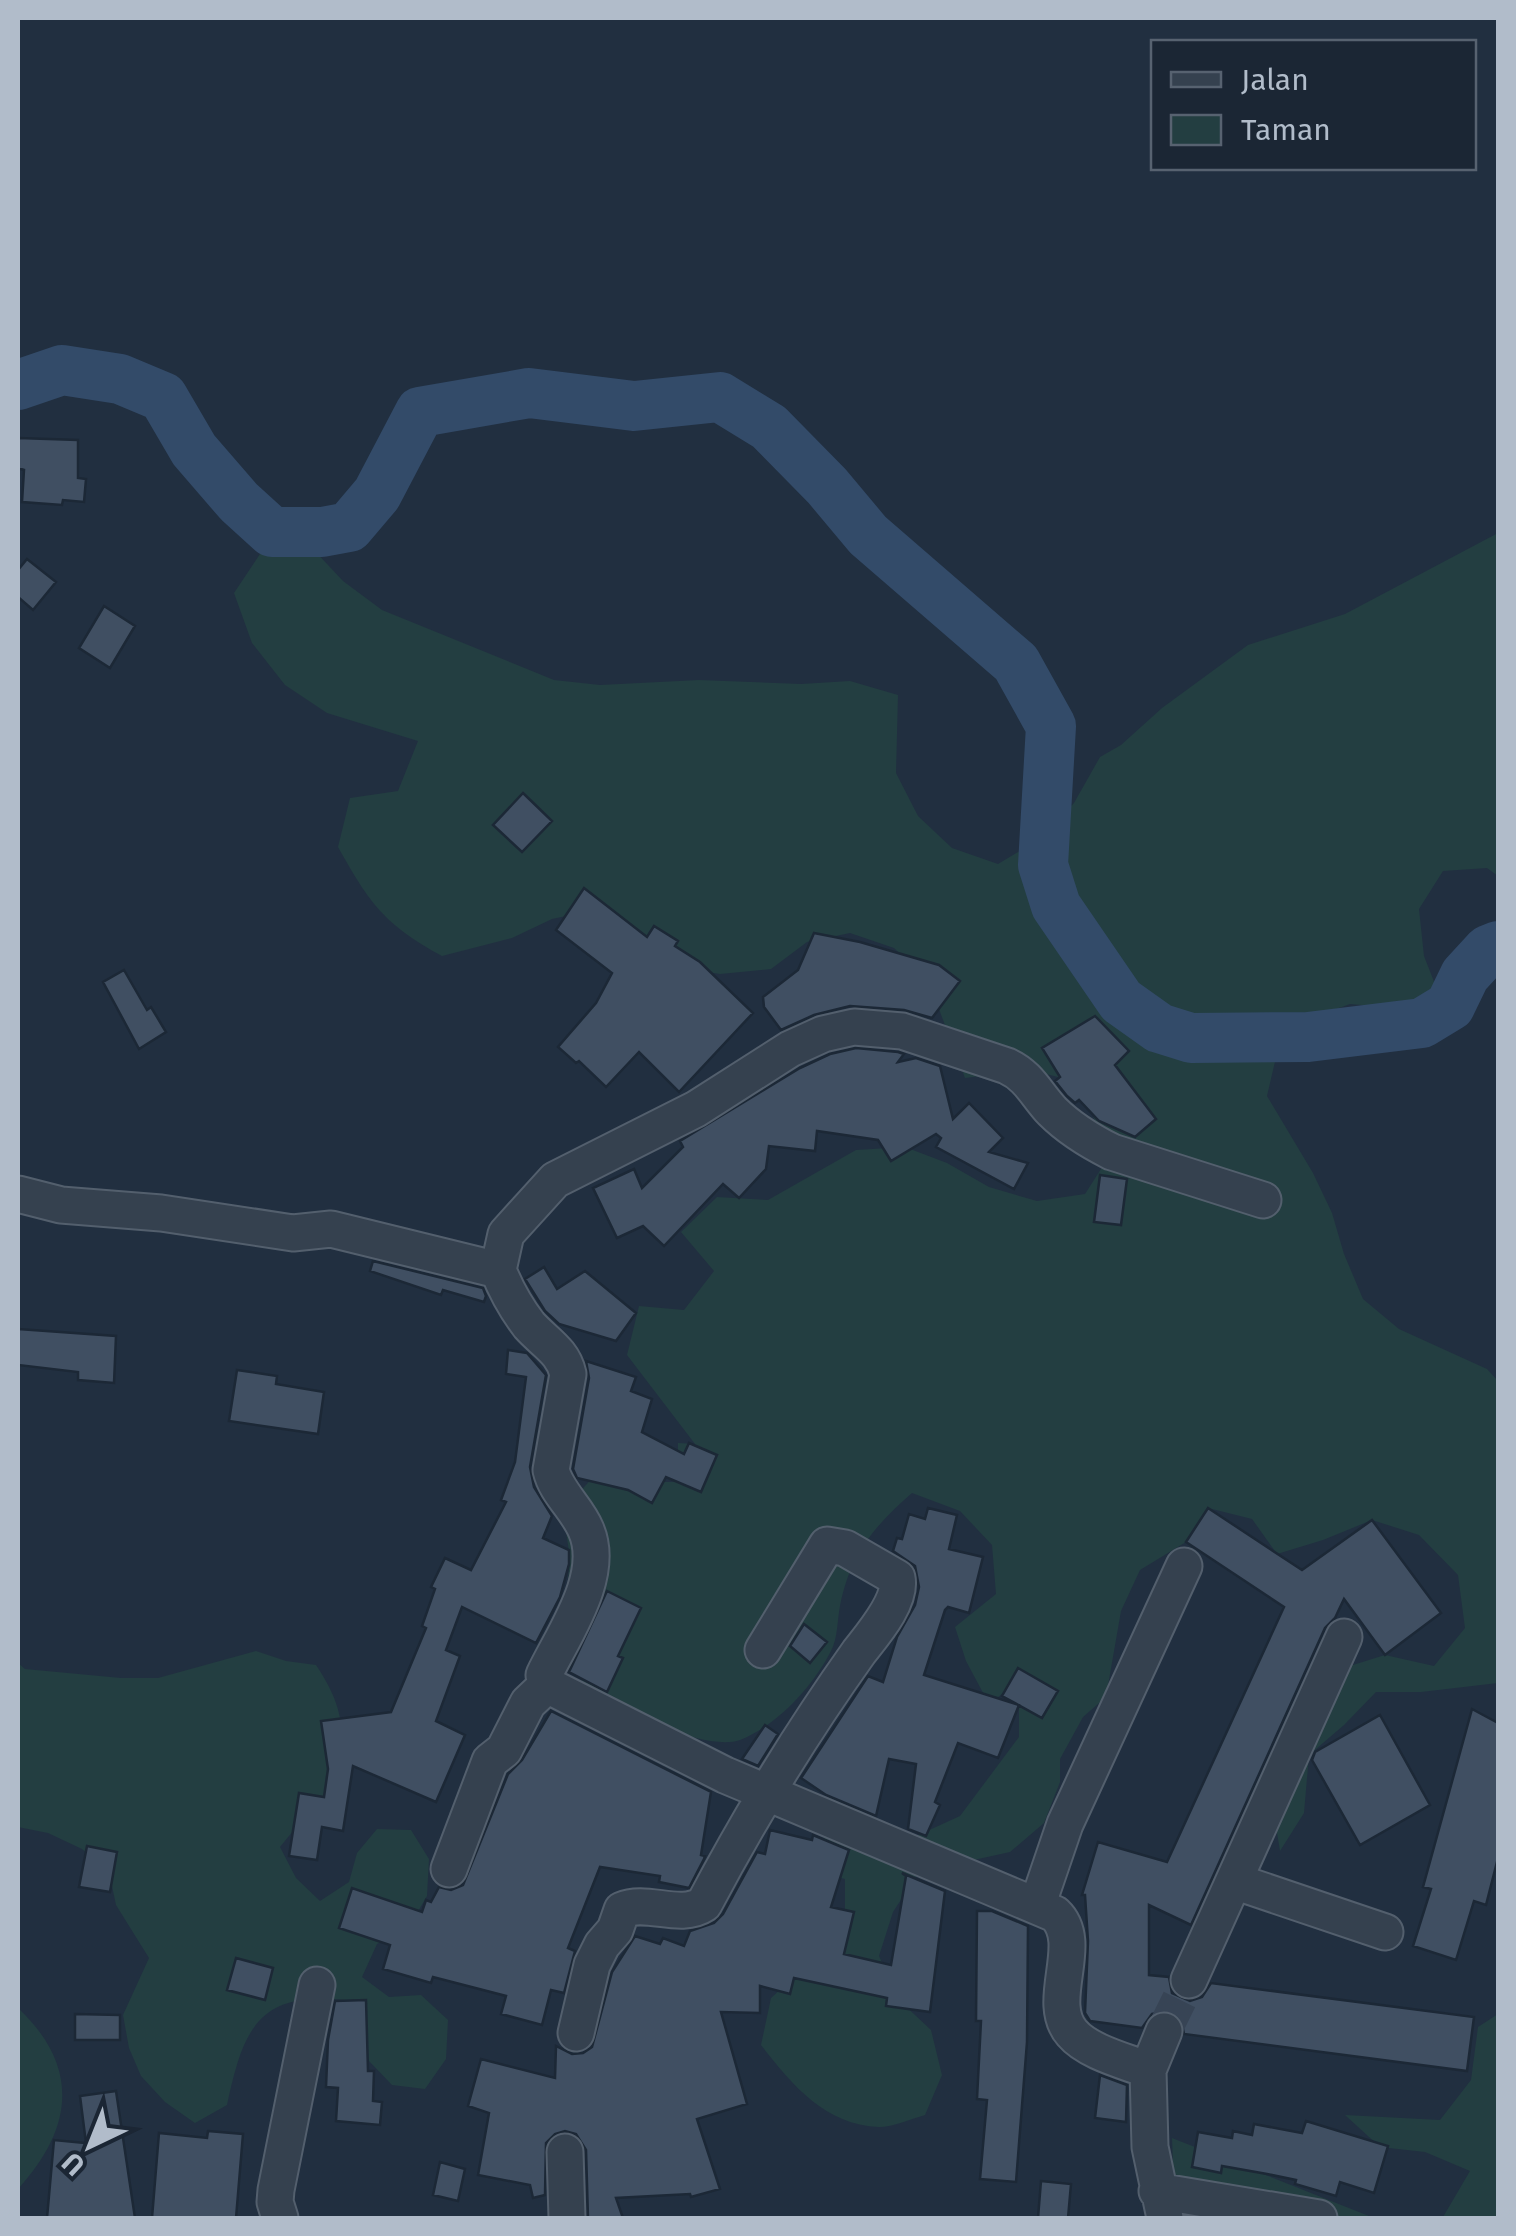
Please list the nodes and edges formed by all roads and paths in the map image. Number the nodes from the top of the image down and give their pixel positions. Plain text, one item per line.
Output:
1 (18, 1194) edge
2 (1262, 1200) dead end
3 (498, 1270) junction
4 (1184, 1566) dead end
5 (1344, 1637) dead end
6 (763, 1650) dead end
7 (546, 1684) junction
8 (766, 1792) junction
9 (449, 1869) dead end
10 (1234, 1881) junction
11 (1037, 1906) junction
12 (1385, 1932) dead end
13 (1189, 1980) tunnel mouth
14 (317, 1986) dead end
15 (1164, 2031) tunnel mouth
16 (576, 2033) dead end
17 (1148, 2070) junction
18 (565, 2152) dead end
19 (1161, 2205) edge
20 (280, 2218) edge
21 (567, 2218) edge
22 (1318, 2218) edge

1 - 3 street
2 - 3 street
3 - 7 street
4 - 11 street
5 - 10 street
6 - 8 street
7 - 8 street
7 - 9 street
8 - 11 street
8 - 16 street
10 - 12 street
10 - 13 street
11 - 17 street
14 - 20 street
15 - 17 street
17 - 19 street
18 - 21 street
19 - 22 street

